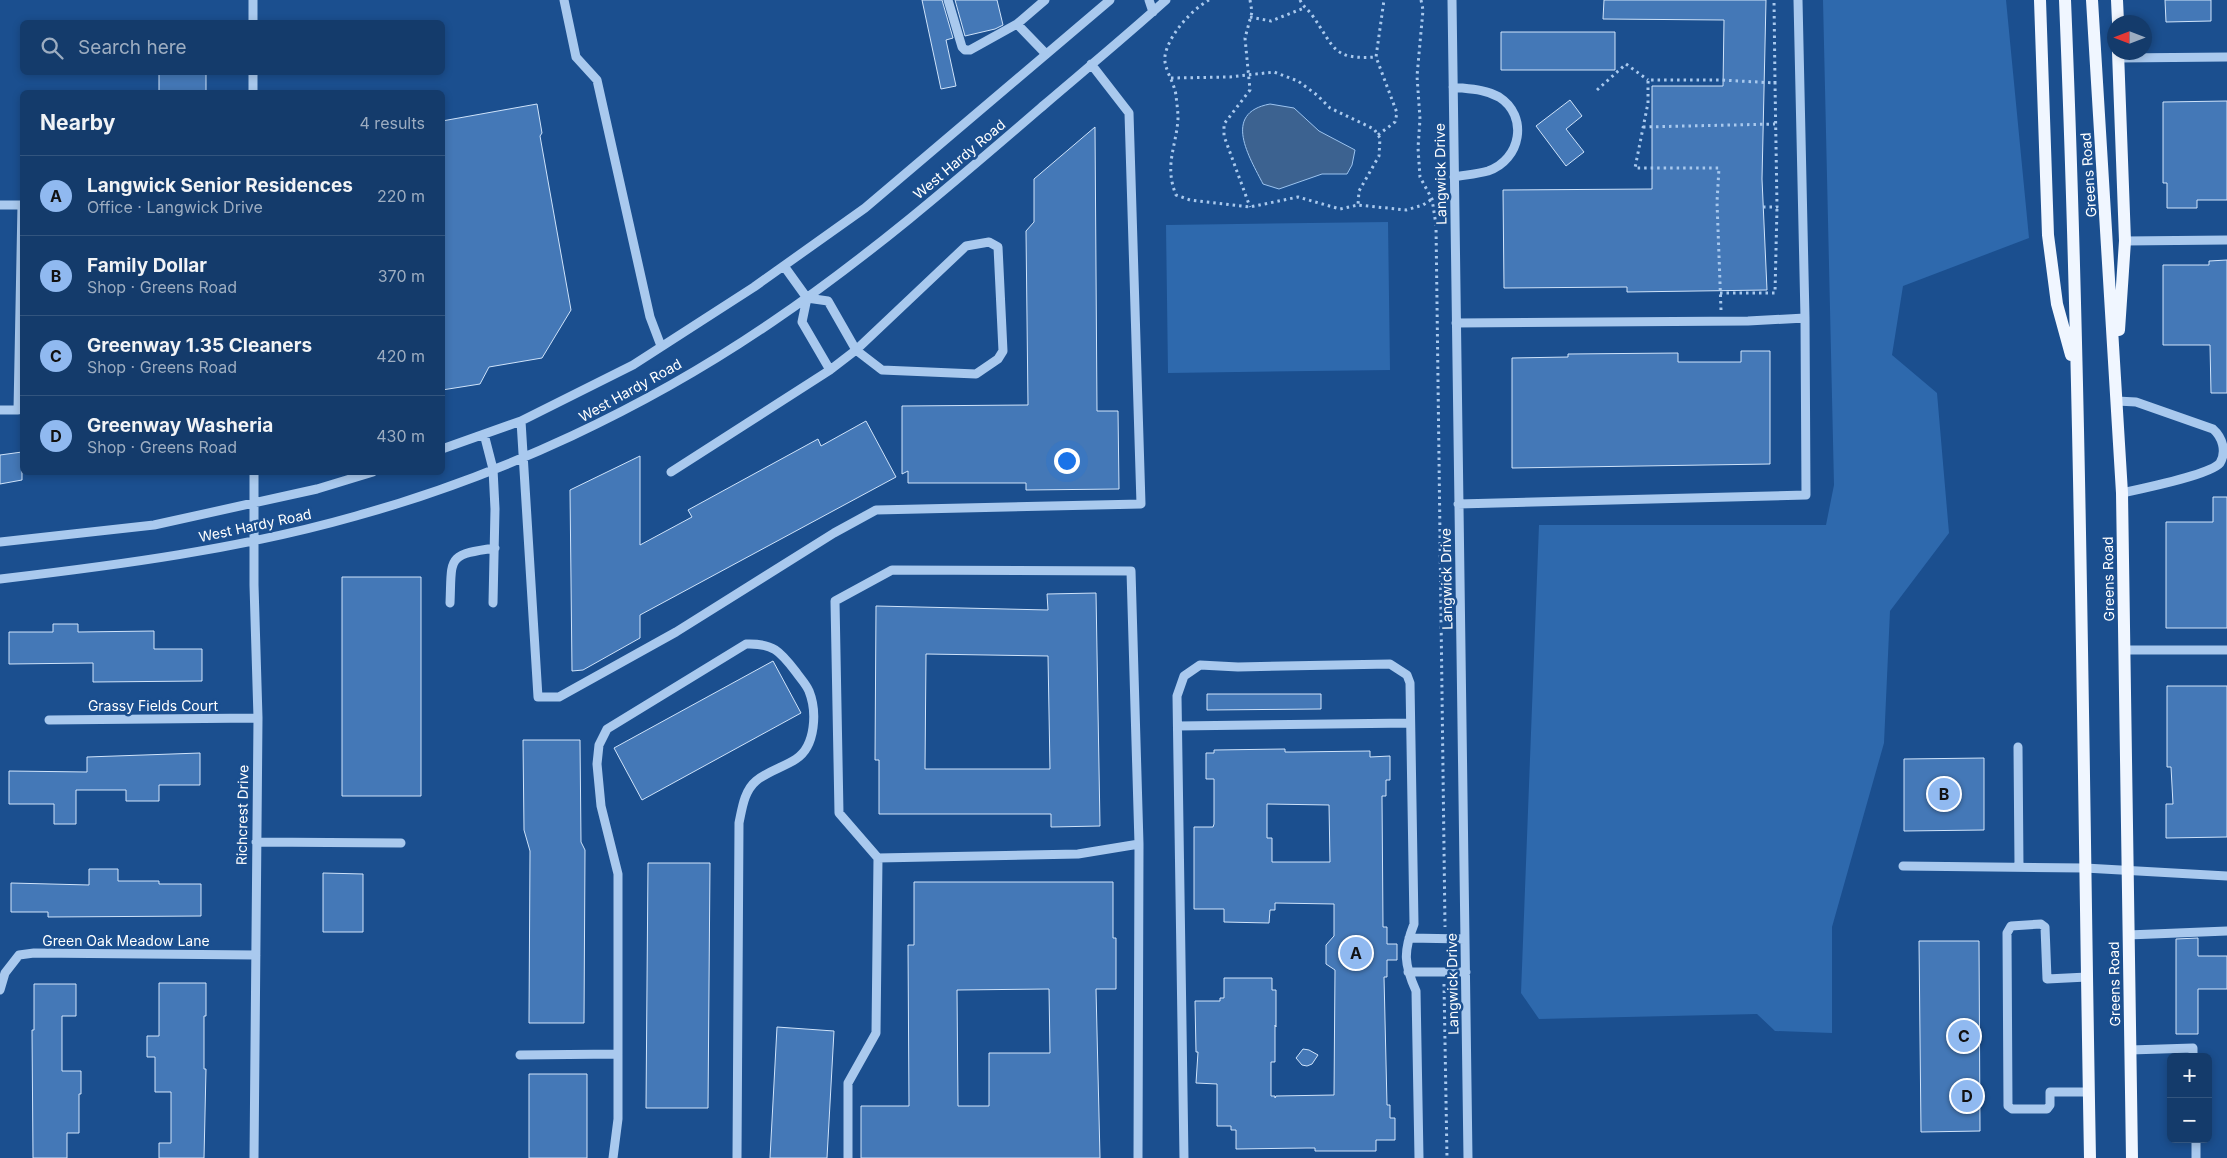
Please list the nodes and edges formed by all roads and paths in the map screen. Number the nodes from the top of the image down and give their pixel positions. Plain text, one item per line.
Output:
1 (253, 0) edge
2 (564, 0) edge
3 (948, 0) edge
4 (1045, 0) edge
5 (1110, 0) edge
6 (1149, 0) edge
7 (1166, 0) edge
8 (1209, 0) edge
9 (1250, 0) edge
10 (1300, 0) edge
11 (1384, 0) edge
12 (1421, 0) edge
13 (1452, 0) edge
14 (1774, 0) edge
15 (1798, 0) edge
16 (2040, 0) edge
17 (2065, 0) edge
18 (2092, 0) edge
19 (2117, 0) edge
20 (1304, 8) junction
21 (1153, 12) junction
22 (2118, 15) edge
23 (1250, 17) junction
24 (253, 20) edge
25 (1017, 24) junction
26 (1046, 54) junction
27 (2152, 56) edge
28 (1376, 57) junction
29 (2227, 58) edge
30 (2119, 60) edge
31 (1091, 64) junction
32 (1249, 74) junction
33 (253, 75) edge
34 (1172, 78) junction
35 (1648, 80) junction
36 (1774, 83) junction
37 (1453, 87) junction
38 (253, 90) edge
39 (1597, 90) dead end
40 (1775, 124) junction
41 (1643, 127) junction
42 (1378, 134) junction
43 (1454, 177) junction
44 (1432, 199) junction
45 (0, 205) edge
46 (20, 205) edge
47 (1358, 205) junction
48 (1250, 206) junction
49 (1776, 206) junction
50 (1763, 207) dead end
51 (2227, 240) edge
52 (2125, 241) junction
53 (784, 266) junction
54 (1720, 293) junction
55 (807, 298) junction
56 (20, 308) edge
57 (1805, 318) junction
58 (1721, 321) junction
59 (1456, 323) junction
60 (661, 346) junction
61 (856, 350) junction
62 (830, 370) junction
63 (2076, 372) junction
64 (2116, 382) junction
65 (2117, 401) junction
66 (0, 410) edge
67 (521, 421) junction
68 (484, 434) junction
69 (445, 448) edge
70 (524, 458) junction
71 (493, 469) junction
72 (671, 472) dead end
73 (254, 475) edge
74 (363, 475) edge
75 (2122, 493) junction
76 (255, 503) junction
77 (1458, 504) junction
78 (254, 541) junction
79 (0, 542) edge
80 (495, 548) junction
81 (0, 579) edge
82 (450, 603) dead end
83 (494, 603) dead end
84 (2124, 650) junction
85 (2227, 650) edge
86 (258, 718) junction
87 (49, 720) dead end
88 (1410, 723) junction
89 (1178, 726) junction
90 (2018, 747) dead end
91 (256, 842) junction
92 (402, 843) dead end
93 (1139, 844) junction
94 (878, 858) junction
95 (1903, 866) dead end
96 (2019, 866) junction
97 (2085, 868) junction
98 (2127, 870) junction
99 (2227, 876) edge
100 (2227, 931) edge
101 (2128, 935) junction
102 (1409, 938) junction
103 (1445, 938) junction
104 (1465, 939) junction
105 (256, 955) junction
106 (1444, 971) junction
107 (1408, 972) junction
108 (1466, 972) junction
109 (2087, 977) junction
110 (0, 990) edge
111 (2130, 1050) junction
112 (2193, 1052) edge
113 (520, 1054) dead end
114 (618, 1054) junction
115 (2089, 1092) junction
116 (2196, 1143) edge
117 (254, 1158) edge
118 (613, 1158) edge
119 (737, 1158) edge
120 (848, 1158) edge
121 (1138, 1158) edge
122 (1184, 1158) edge
123 (1418, 1158) edge
124 (1447, 1158) edge
125 (1468, 1158) edge
126 (2090, 1158) edge
127 (2132, 1158) edge
128 (2196, 1158) edge

1 - 24 street
2 - 60 street
3 - 25 street
4 - 25 street
5 - 26 street, West Hardy Road
6 - 21 street
7 - 21 street, West Hardy Road
8 - 34 path
9 - 23 path
10 - 20 path
11 - 28 path
12 - 44 path
13 - 37 street, Langwick Drive
14 - 36 path
15 - 57 street
16 - 63 main road
17 - 63 main road, Greens Road
18 - 64 main road, Greens Road
19 - 22 main road
20 - 23 path
20 - 28 path
21 - 31 street, West Hardy Road
23 - 32 path
25 - 26 street
26 - 53 street, West Hardy Road
27 - 29 street
28 - 42 path
30 - 52 main road
31 - 55 street, West Hardy Road
31 - 70 street
32 - 34 path
32 - 42 path
32 - 48 path
33 - 38 street
34 - 48 path
35 - 36 path
35 - 39 path
35 - 41 path
36 - 40 path
37 - 43 street, Langwick Drive
37 - 43 street
40 - 41 path
40 - 49 path
41 - 54 path
42 - 47 path
43 - 59 street, Langwick Drive
44 - 47 path
44 - 103 path
45 - 46 street
47 - 48 path
49 - 50 path
49 - 54 path
51 - 52 street
52 - 64 main road
53 - 55 street
53 - 60 street, West Hardy Road
54 - 58 path
55 - 61 street
55 - 62 street
55 - 70 street, West Hardy Road
56 - 66 street
57 - 58 street
57 - 77 street
58 - 59 street
59 - 77 street, Langwick Drive
60 - 67 street, West Hardy Road
61 - 61 street
61 - 62 street
62 - 72 street
63 - 97 main road, Greens Road
64 - 65 main road, Greens Road
65 - 75 main road, Greens Road
65 - 75 street
67 - 68 street, West Hardy Road
67 - 70 street
68 - 69 street, West Hardy Road
68 - 71 street
70 - 71 street, West Hardy Road
71 - 78 street, West Hardy Road
71 - 80 street
73 - 76 street, Richcrest Drive
74 - 76 street, West Hardy Road
75 - 84 main road, Greens Road
76 - 78 street, Richcrest Drive
76 - 79 street, West Hardy Road
77 - 104 street, Langwick Drive
78 - 81 street, West Hardy Road
78 - 86 street, Richcrest Drive
80 - 82 street
80 - 83 street
84 - 85 street
84 - 98 main road, Greens Road
86 - 87 street, Grassy Fields Court
86 - 91 street, Richcrest Drive
88 - 89 street
88 - 89 street
88 - 102 street
89 - 122 street
90 - 96 street
91 - 92 street
91 - 105 street, Richcrest Drive
93 - 94 street
93 - 94 street
93 - 121 street
94 - 120 street
95 - 96 street
96 - 97 street
97 - 98 street
97 - 109 main road, Greens Road
98 - 99 street
98 - 101 main road, Greens Road
100 - 101 street
101 - 111 main road, Greens Road
102 - 103 street
102 - 107 street
103 - 104 street
104 - 108 street, Langwick Drive
105 - 110 street, Green Oak Meadow Lane
105 - 117 street, Richcrest Drive
106 - 107 street
106 - 108 street
106 - 124 path
107 - 123 street
108 - 125 street, Langwick Drive
109 - 115 main road, Greens Road
109 - 115 street
111 - 112 street
111 - 127 main road, Greens Road
113 - 114 street
114 - 118 street
114 - 119 street
115 - 126 main road, Greens Road
116 - 128 street

